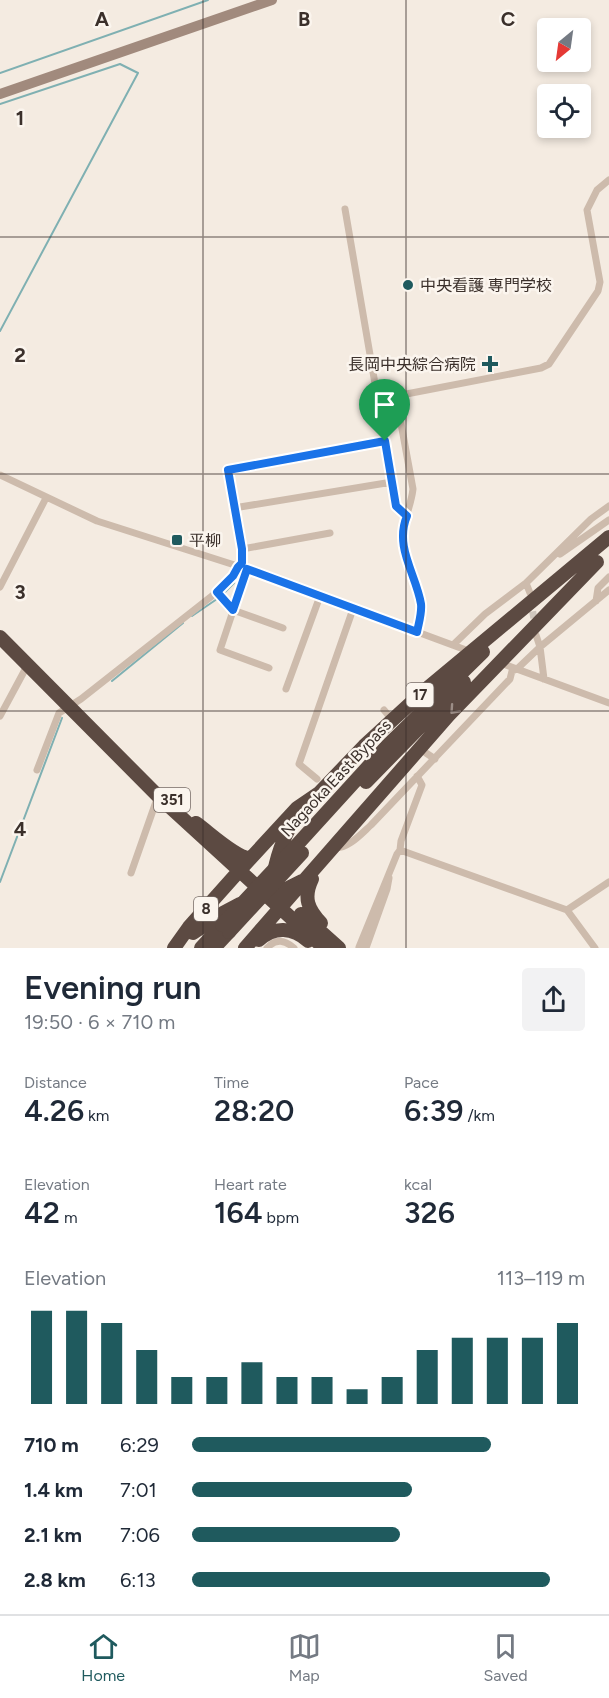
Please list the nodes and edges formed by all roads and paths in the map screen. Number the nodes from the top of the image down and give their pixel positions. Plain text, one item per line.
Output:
1 (272, 0) edge
2 (0, 94) edge
3 (609, 180) edge
4 (345, 209) dead end
5 (385, 441) junction
6 (0, 475) edge
7 (392, 482) junction
8 (46, 498) junction
9 (609, 506) edge
10 (234, 508) junction
11 (407, 516) junction
12 (609, 520) edge
13 (330, 533) dead end
14 (609, 538) edge
15 (242, 549) junction
16 (609, 553) edge
17 (597, 562) junction
18 (543, 566) junction
19 (238, 567) junction
20 (247, 569) junction
21 (609, 577) edge
22 (526, 583) junction
23 (0, 587) edge
24 (609, 590) edge
25 (217, 592) junction
26 (530, 593) tunnel mouth
27 (320, 596) junction
28 (596, 601) junction
29 (353, 609) junction
30 (233, 610) junction
31 (283, 628) dead end
32 (417, 632) junction
33 (536, 635) tunnel mouth
34 (0, 637) edge
35 (453, 645) junction
36 (540, 647) junction
37 (466, 650) dead end
38 (506, 665) dead end
39 (27, 666) junction
40 (269, 668) dead end
41 (517, 669) junction
42 (544, 679) junction
43 (286, 689) dead end
44 (609, 703) edge
45 (68, 707) junction
46 (0, 716) edge
47 (99, 737) junction
48 (426, 753) dead end
49 (435, 759) junction
50 (37, 770) dead end
51 (417, 776) junction
52 (318, 786) junction
53 (158, 796) junction
54 (334, 848) junction
55 (298, 850) junction
56 (400, 850) junction
57 (244, 865) junction
58 (131, 873) dead end
59 (609, 882) edge
60 (273, 896) junction
61 (567, 910) junction
62 (225, 929) junction
63 (175, 947) edge
64 (201, 948) edge
65 (214, 948) edge
66 (245, 948) edge
67 (250, 948) edge
68 (267, 948) edge
69 (294, 948) edge
70 (317, 948) edge
71 (324, 948) edge
72 (339, 948) edge
73 (357, 948) edge
74 (595, 948) edge

1 - 2 street
3 - 11 street
4 - 5 street
5 - 7 street
5 - 10 street
6 - 8 street
7 - 10 street
7 - 11 street
8 - 19 street
8 - 23 street
9 - 18 street
10 - 15 street
11 - 32 street
12 - 18 street
13 - 15 street
14 - 52 highway, 17
14 - 55 highway, Nagaoka East Bypass / 17
15 - 19 street
16 - 17 highway, Nagaoka East Bypass / 17
17 -> 54 highway, 17
17 - 55 highway, Nagaoka East Bypass / 17
18 - 22 street
19 - 20 street
19 - 25 street
20 - 27 street
20 - 30 street
21 - 28 street
22 - 26 street
22 - 35 street
24 - 28 street
25 - 30 street
25 - 45 street
27 - 29 street
27 - 43 street
28 - 36 street
29 - 32 street
29 - 52 street
30 - 31 street
30 - 40 street
32 - 35 street
33 - 36 street
34 - 39 highway, 351
35 - 37 street
36 - 41 street
36 - 42 street
38 - 41 street
39 - 45 highway, 351
39 - 46 street
41 - 42 street
41 - 49 street
42 - 44 street
45 - 47 highway, 351
45 - 50 street
47 - 53 highway, 351
47 - 57 highway, 351
48 - 49 street
49 - 51 street
51 - 54 street
51 - 56 street
52 - 57 highway, 17
52 - 60 highway
53 - 57 highway, 351
53 - 58 street
54 - 60 highway, 17
54 - 73 highway
55 - 60 highway, Nagaoka East Bypass / 17, bridge
56 - 61 street
56 - 73 street
57 - 60 highway
57 - 63 highway, 8
59 - 61 street
60 - 62 highway, Nagaoka East Bypass / 8, bridge
60 - 63 highway
60 - 66 highway
60 - 71 highway
60 - 72 highway
61 - 74 street
62 - 64 highway, Nagaoka East Bypass / 8
62 - 65 highway, Nagaoka East Bypass / 8
67 - 70 highway
68 - 69 street

